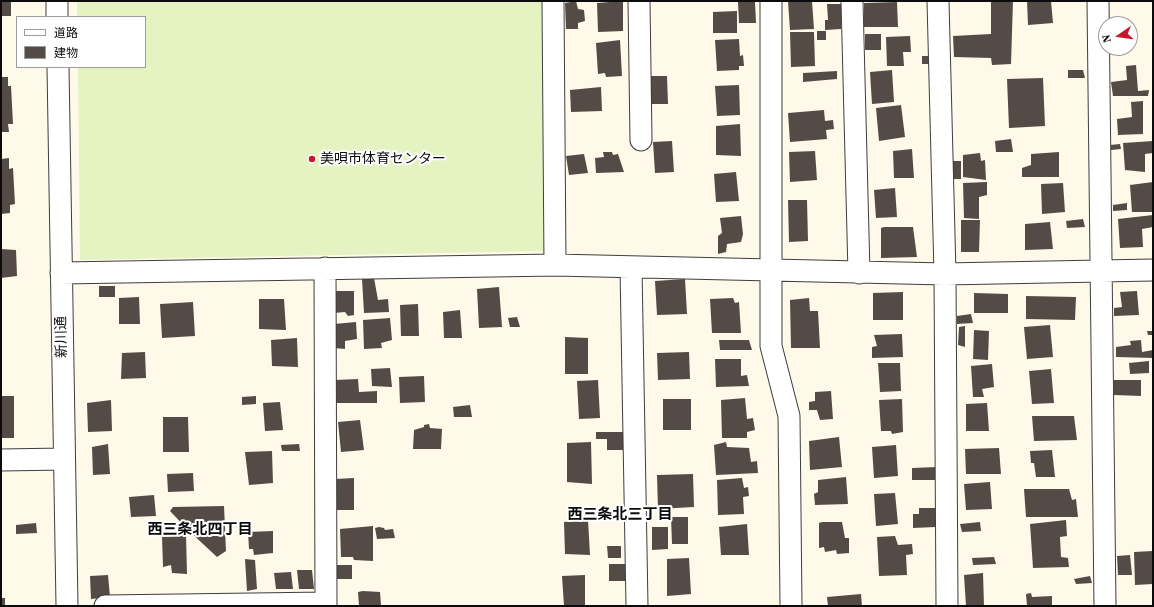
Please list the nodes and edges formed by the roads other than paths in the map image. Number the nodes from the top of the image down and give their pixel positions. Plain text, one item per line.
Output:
1 (57, 1) edge
2 (553, 1) edge
3 (639, 1) edge
4 (771, 1) edge
5 (852, 1) edge
6 (938, 1) edge
7 (1098, 1) edge
8 (57, 16) edge
9 (58, 68) edge
10 (641, 140) dead end
11 (555, 265) junction
12 (325, 268) junction
13 (631, 268) junction
14 (772, 270) junction
15 (1153, 270) edge
16 (1101, 271) junction
17 (61, 273) junction
18 (859, 273) junction
19 (945, 274) junction
20 (64, 459) junction
21 (1, 460) edge
22 (326, 605) edge
23 (67, 606) edge
24 (105, 606) edge
25 (637, 606) edge
26 (791, 606) edge
27 (948, 606) edge
28 (1105, 606) edge

1 - 8 street
2 - 11 street
3 - 10 street
4 - 14 street
5 - 18 street
6 - 19 street
7 - 16 street
9 - 17 street, 新川通
11 - 12 street
11 - 13 street
12 - 17 street
12 - 22 street
13 - 14 street
13 - 25 street
14 - 18 street
14 - 26 street
15 - 16 street
16 - 19 street
16 - 28 street
17 - 20 street, 新川通
18 - 19 street
19 - 27 street
20 - 21 street
20 - 23 street, 新川通
22 - 24 street

